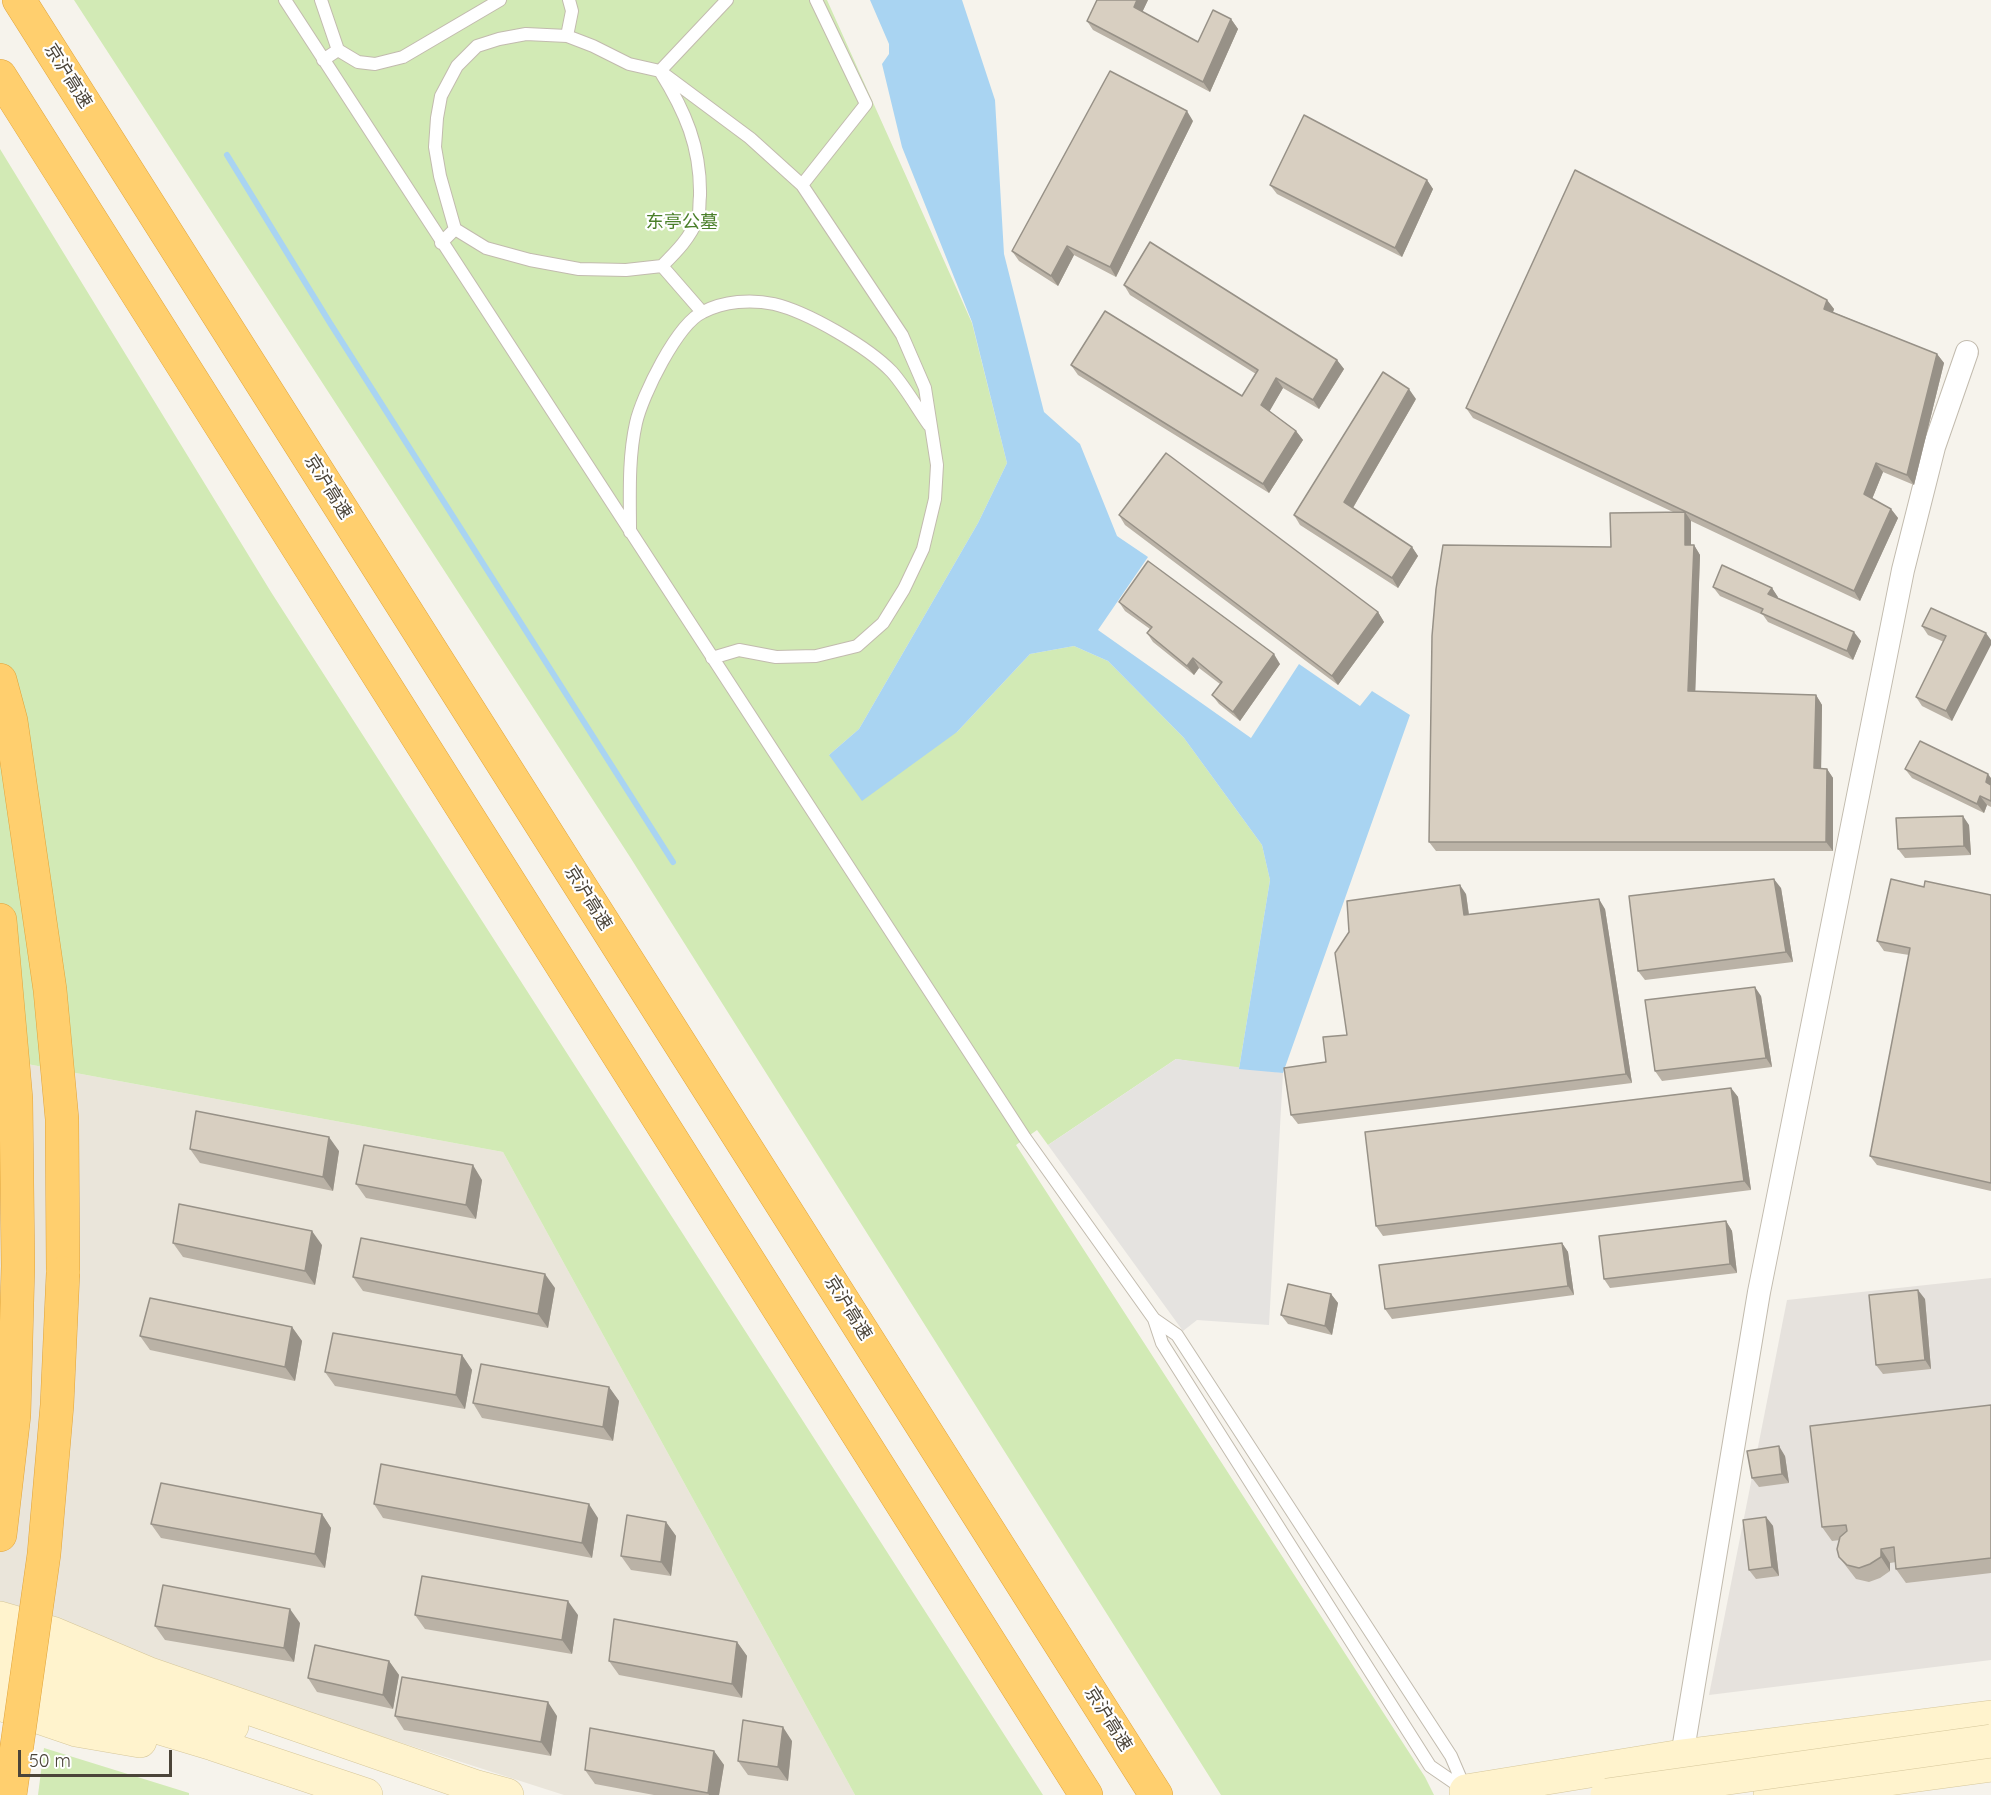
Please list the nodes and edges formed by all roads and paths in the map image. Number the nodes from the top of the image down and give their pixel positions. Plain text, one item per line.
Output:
1 (19, 0) edge
2 (285, 0) edge
3 (321, 0) edge
4 (500, 0) edge
5 (569, 0) edge
6 (727, 0) edge
7 (816, 0) edge
8 (567, 36) junction
9 (338, 50) junction
10 (323, 60) junction
11 (660, 70) junction
12 (0, 76) edge
13 (802, 185) junction
14 (455, 229) junction
15 (441, 243) junction
16 (662, 266) junction
17 (702, 312) junction
18 (1967, 352) dead end
19 (931, 428) junction
20 (630, 532) junction
21 (712, 658) junction
22 (0, 680) edge
23 (0, 920) edge
24 (1154, 1318) junction
25 (0, 1535) edge
26 (0, 1618) edge
27 (0, 1650) edge
28 (0, 1680) edge
29 (0, 1704) edge
30 (1991, 1717) edge
31 (216, 1732) junction
32 (1991, 1741) edge
33 (1682, 1756) junction
34 (1991, 1765) edge
35 (1991, 1787) edge
36 (1467, 1793) edge
37 (10, 1795) edge
38 (297, 1795) edge
39 (366, 1795) edge
40 (442, 1795) edge
41 (507, 1795) edge
42 (1086, 1795) edge
43 (1156, 1795) edge
44 (1607, 1795) edge
45 (1688, 1795) edge
46 (1770, 1795) edge
47 (1927, 1795) edge

1 - 43 highway, 京沪高速
2 - 10 lane
3 - 9 lane
4 - 9 lane
5 - 8 lane
6 - 11 lane
7 - 13 lane
8 - 11 lane
8 - 14 lane
9 - 10 lane
10 - 15 lane
11 - 13 lane
11 - 16 lane
12 - 42 highway
13 - 19 lane
14 - 15 lane
14 - 16 lane
15 - 20 lane
16 - 17 lane
17 - 19 lane
17 - 20 lane
18 - 33 street
19 - 21 lane
20 - 21 lane
21 - 24 lane
22 - 37 highway, bridge
23 - 25 highway
24 - 36 lane
24 - 36 lane
26 - 41 main road
27 - 31 main road
28 - 31 main road
29 - 38 main road
30 - 33 main road
31 - 39 main road
31 - 40 main road
32 - 44 main road, bridge
33 - 36 main road
33 - 45 street
34 - 46 main road
35 - 47 main road

